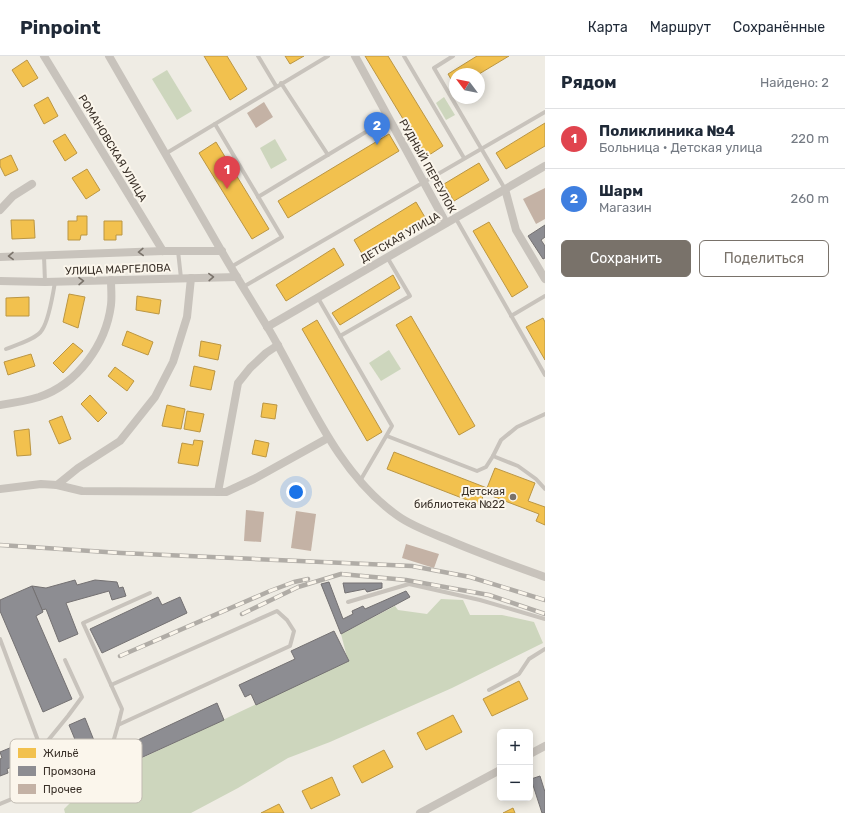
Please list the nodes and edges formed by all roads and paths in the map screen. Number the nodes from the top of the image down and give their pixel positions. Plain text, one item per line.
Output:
1 (44, 56) edge
2 (109, 56) edge
3 (258, 56) edge
4 (328, 56) edge
5 (355, 56) edge
6 (404, 56) edge
7 (453, 56) edge
8 (281, 84) junction
9 (276, 86) junction
10 (545, 112) edge
11 (389, 118) junction
12 (215, 124) junction
13 (481, 148) junction
14 (165, 154) junction
15 (328, 155) junction
16 (464, 158) junction
17 (545, 166) edge
18 (424, 182) junction
19 (32, 184) dead end
20 (505, 189) junction
21 (258, 197) junction
22 (0, 210) edge
23 (456, 217) junction
24 (446, 223) junction
25 (163, 251) junction
26 (178, 251) junction
27 (222, 251) junction
28 (44, 256) junction
29 (0, 257) edge
30 (387, 257) junction
31 (231, 267) junction
32 (237, 277) junction
33 (181, 278) junction
34 (191, 278) junction
35 (545, 279) edge
36 (111, 280) junction
37 (0, 281) edge
38 (45, 282) junction
39 (55, 282) junction
40 (243, 287) junction
41 (545, 296) edge
42 (318, 298) junction
43 (512, 316) junction
44 (267, 327) junction
45 (340, 336) junction
46 (278, 345) junction
47 (6, 349) dead end
48 (545, 375) edge
49 (0, 405) edge
50 (545, 414) edge
51 (386, 436) junction
52 (328, 438) junction
53 (493, 456) junction
54 (360, 481) junction
55 (57, 485) junction
56 (0, 489) edge
57 (545, 489) edge
58 (218, 492) junction
59 (545, 577) edge
60 (150, 594) dead end
61 (348, 602) dead end
62 (545, 619) edge
63 (0, 639) edge
64 (545, 649) edge
65 (66, 660) dead end
66 (111, 685) junction
67 (489, 690) dead end
68 (118, 725) junction
69 (37, 739) edge
70 (49, 739) edge
71 (114, 739) edge
72 (545, 746) edge
73 (533, 752) edge
74 (497, 772) edge
75 (10, 800) edge
76 (0, 804) edge
77 (420, 813) edge

1 - 25 street, РОМАНОВСКАЯ УЛИЦА
2 - 14 street
3 - 9 lane
4 - 8 lane
5 - 11 street, РУДНЫЙ ПЕРЕУЛОК
6 - 16 lane
7 - 13 lane
8 - 9 lane
8 - 15 lane
9 - 12 lane
10 - 13 lane
11 - 15 lane
11 - 18 street, РУДНЫЙ ПЕРЕУЛОК
12 - 14 lane
12 - 21 lane
13 - 16 lane
13 - 20 lane
14 - 27 street
15 - 21 lane
16 - 18 lane
17 - 20 street, ДЕТСКАЯ УЛИЦА
18 - 24 street, РУДНЫЙ ПЕРЕУЛОК
18 - 40 lane
19 - 22 street
20 - 23 street, ДЕТСКАЯ УЛИЦА
20 - 35 street
21 - 31 lane
23 - 24 street, ДЕТСКАЯ УЛИЦА
23 - 43 lane
24 - 30 street, ДЕТСКАЯ УЛИЦА
25 - 26 street, УЛИЦА МАРГЕЛОВА
25 -> 28 street, УЛИЦА МАРГЕЛОВА
26 - 27 street, УЛИЦА МАРГЕЛОВА
26 - 33 lane
27 - 31 street
28 -> 29 street, УЛИЦА МАРГЕЛОВА
28 - 38 lane
30 - 42 street, ДЕТСКАЯ УЛИЦА
30 - 45 lane
31 - 32 street
34 -> 32 street, УЛИЦА МАРГЕЛОВА
32 - 40 street
33 - 34 street, УЛИЦА МАРГЕЛОВА
33 - 36 street, УЛИЦА МАРГЕЛОВА
34 - 55 street
39 -> 36 street, УЛИЦА МАРГЕЛОВА
36 - 49 street
37 - 38 street, УЛИЦА МАРГЕЛОВА
38 - 39 street, УЛИЦА МАРГЕЛОВА
39 - 47 lane
40 - 44 street
41 - 43 lane
42 - 44 street, ДЕТСКАЯ УЛИЦА
42 - 45 lane
43 - 48 lane
44 - 46 street
45 - 51 lane
46 - 52 street
46 - 58 street
50 - 53 lane
51 - 53 lane
51 - 54 lane
52 - 54 street
52 - 58 street
53 - 57 lane
54 - 59 street
55 - 56 street
55 - 58 street
60 - 66 lane
61 - 62 lane
63 - 69 lane
64 - 67 lane
65 - 70 lane
66 - 68 lane
66 - 68 lane
68 - 71 lane
72 - 73 street
74 - 77 street
75 - 76 lane

